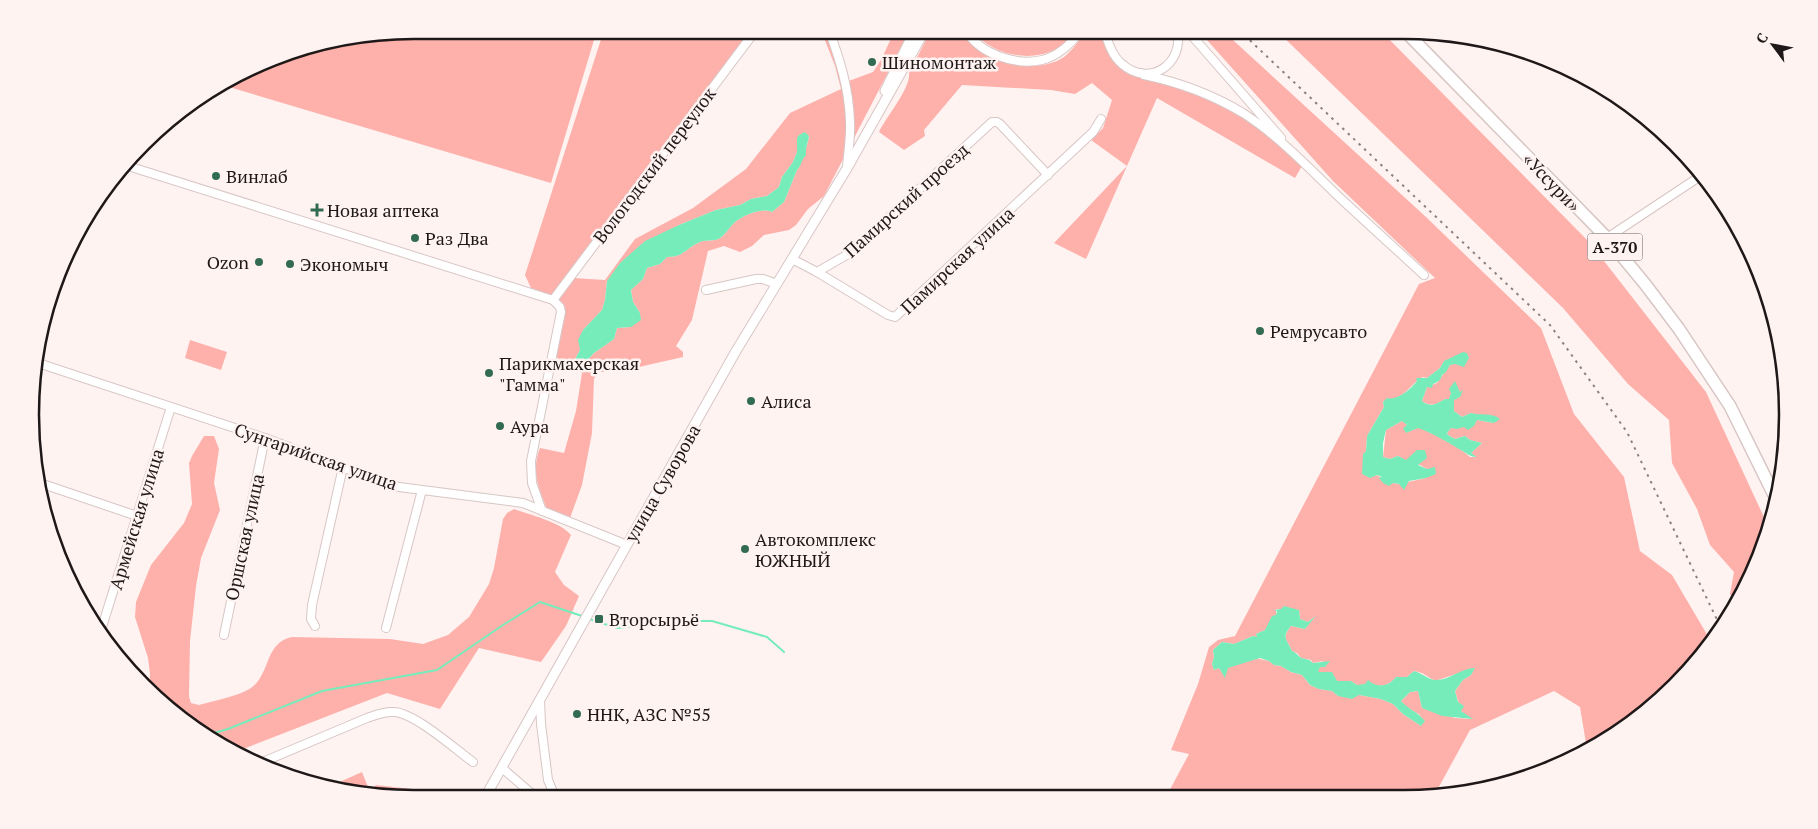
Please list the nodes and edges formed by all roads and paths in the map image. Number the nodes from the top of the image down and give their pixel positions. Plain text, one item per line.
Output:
1 (749, 39) edge
2 (832, 39) edge
3 (911, 39) edge
4 (920, 39) edge
5 (973, 39) edge
6 (1075, 39) edge
7 (1108, 39) edge
8 (1178, 39) edge
9 (1195, 39) edge
10 (1413, 39) edge
11 (1144, 75) junction
12 (1101, 119) dead end
13 (1306, 165) junction
14 (132, 167) edge
15 (846, 170) junction
16 (1048, 174) junction
17 (1696, 179) edge
18 (1607, 238) junction
19 (792, 260) junction
20 (817, 272) junction
21 (1424, 275) dead end
22 (777, 284) junction
23 (706, 290) dead end
24 (554, 300) junction
25 (42, 364) edge
26 (171, 407) junction
27 (265, 438) junction
28 (343, 467) junction
29 (45, 485) edge
30 (422, 490) junction
31 (1772, 490) edge
32 (542, 511) junction
33 (137, 516) junction
34 (627, 545) junction
35 (103, 624) edge
36 (315, 626) dead end
37 (386, 628) dead end
38 (224, 635) dead end
39 (540, 700) junction
40 (267, 760) edge
41 (473, 762) dead end
42 (502, 768) junction
43 (489, 790) edge
44 (528, 790) edge
45 (552, 790) edge

1 - 24 street, Вологодский переулок
2 - 15 street
3 - 15 main road, улица Суворова
4 - 15 main road, улица Суворова
5 - 6 street
7 - 11 street
8 - 11 street
9 - 13 street
10 - 18 highway, «Уссури» / А-370
11 - 13 street
12 - 16 street, Памирская улица
13 - 21 street
14 - 24 street
15 - 19 main road, улица Суворова
16 - 20 street, Памирская улица
16 - 20 street, Памирский проезд
17 - 18 street
18 - 31 highway, «Уссури» / А-370
19 - 20 street, Памирская улица
19 - 22 main road, улица Суворова
22 - 23 street
22 - 34 main road, улица Суворова
24 - 32 street
25 - 26 street, Сунгарийская улица
26 - 27 street, Сунгарийская улица
26 - 33 street, Армейская улица
27 - 28 street, Сунгарийская улица
27 - 38 street, Оршская улица
28 - 30 street, Сунгарийская улица
28 - 36 street
29 - 33 street
30 - 32 street, Сунгарийская улица
30 - 37 street
32 - 34 street, Сунгарийская улица
33 - 35 street, Армейская улица
34 - 39 main road, улица Суворова
39 - 42 main road, улица Суворова
39 - 45 street
40 - 41 street
42 - 43 main road, улица Суворова
42 - 44 street

